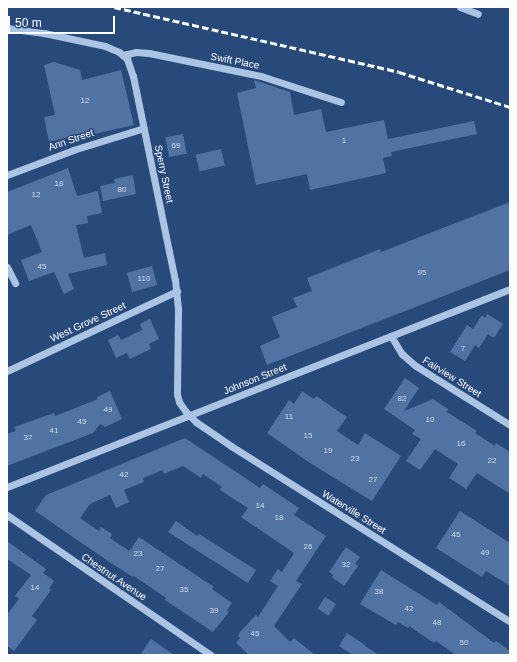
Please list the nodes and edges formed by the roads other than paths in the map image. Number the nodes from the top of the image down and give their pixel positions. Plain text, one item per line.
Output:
1 (460, 7) edge
2 (478, 14) dead end
3 (7, 28) edge
4 (123, 55) junction
5 (341, 102) dead end
6 (144, 128) junction
7 (7, 175) edge
8 (7, 267) edge
9 (15, 283) dead end
10 (510, 289) edge
11 (177, 291) junction
12 (391, 336) junction
13 (7, 371) edge
14 (189, 416) junction
15 (510, 425) edge
16 (7, 487) edge
17 (7, 515) edge
18 (510, 622) edge
19 (210, 655) edge

1 - 2 street
3 - 4 street
4 - 5 street, Swift Place
4 - 6 street, Sperry Street
6 - 7 street, Ann Street
6 - 11 street, Sperry Street
8 - 9 street
10 - 12 street, Johnson Street
11 - 13 street, West Grove Street
11 - 14 street, Sperry Street
12 - 14 street, Johnson Street
12 - 15 street, Fairview Street
14 - 16 street, Johnson Street
14 - 18 street, Waterville Street
17 - 19 street, Chestnut Avenue

